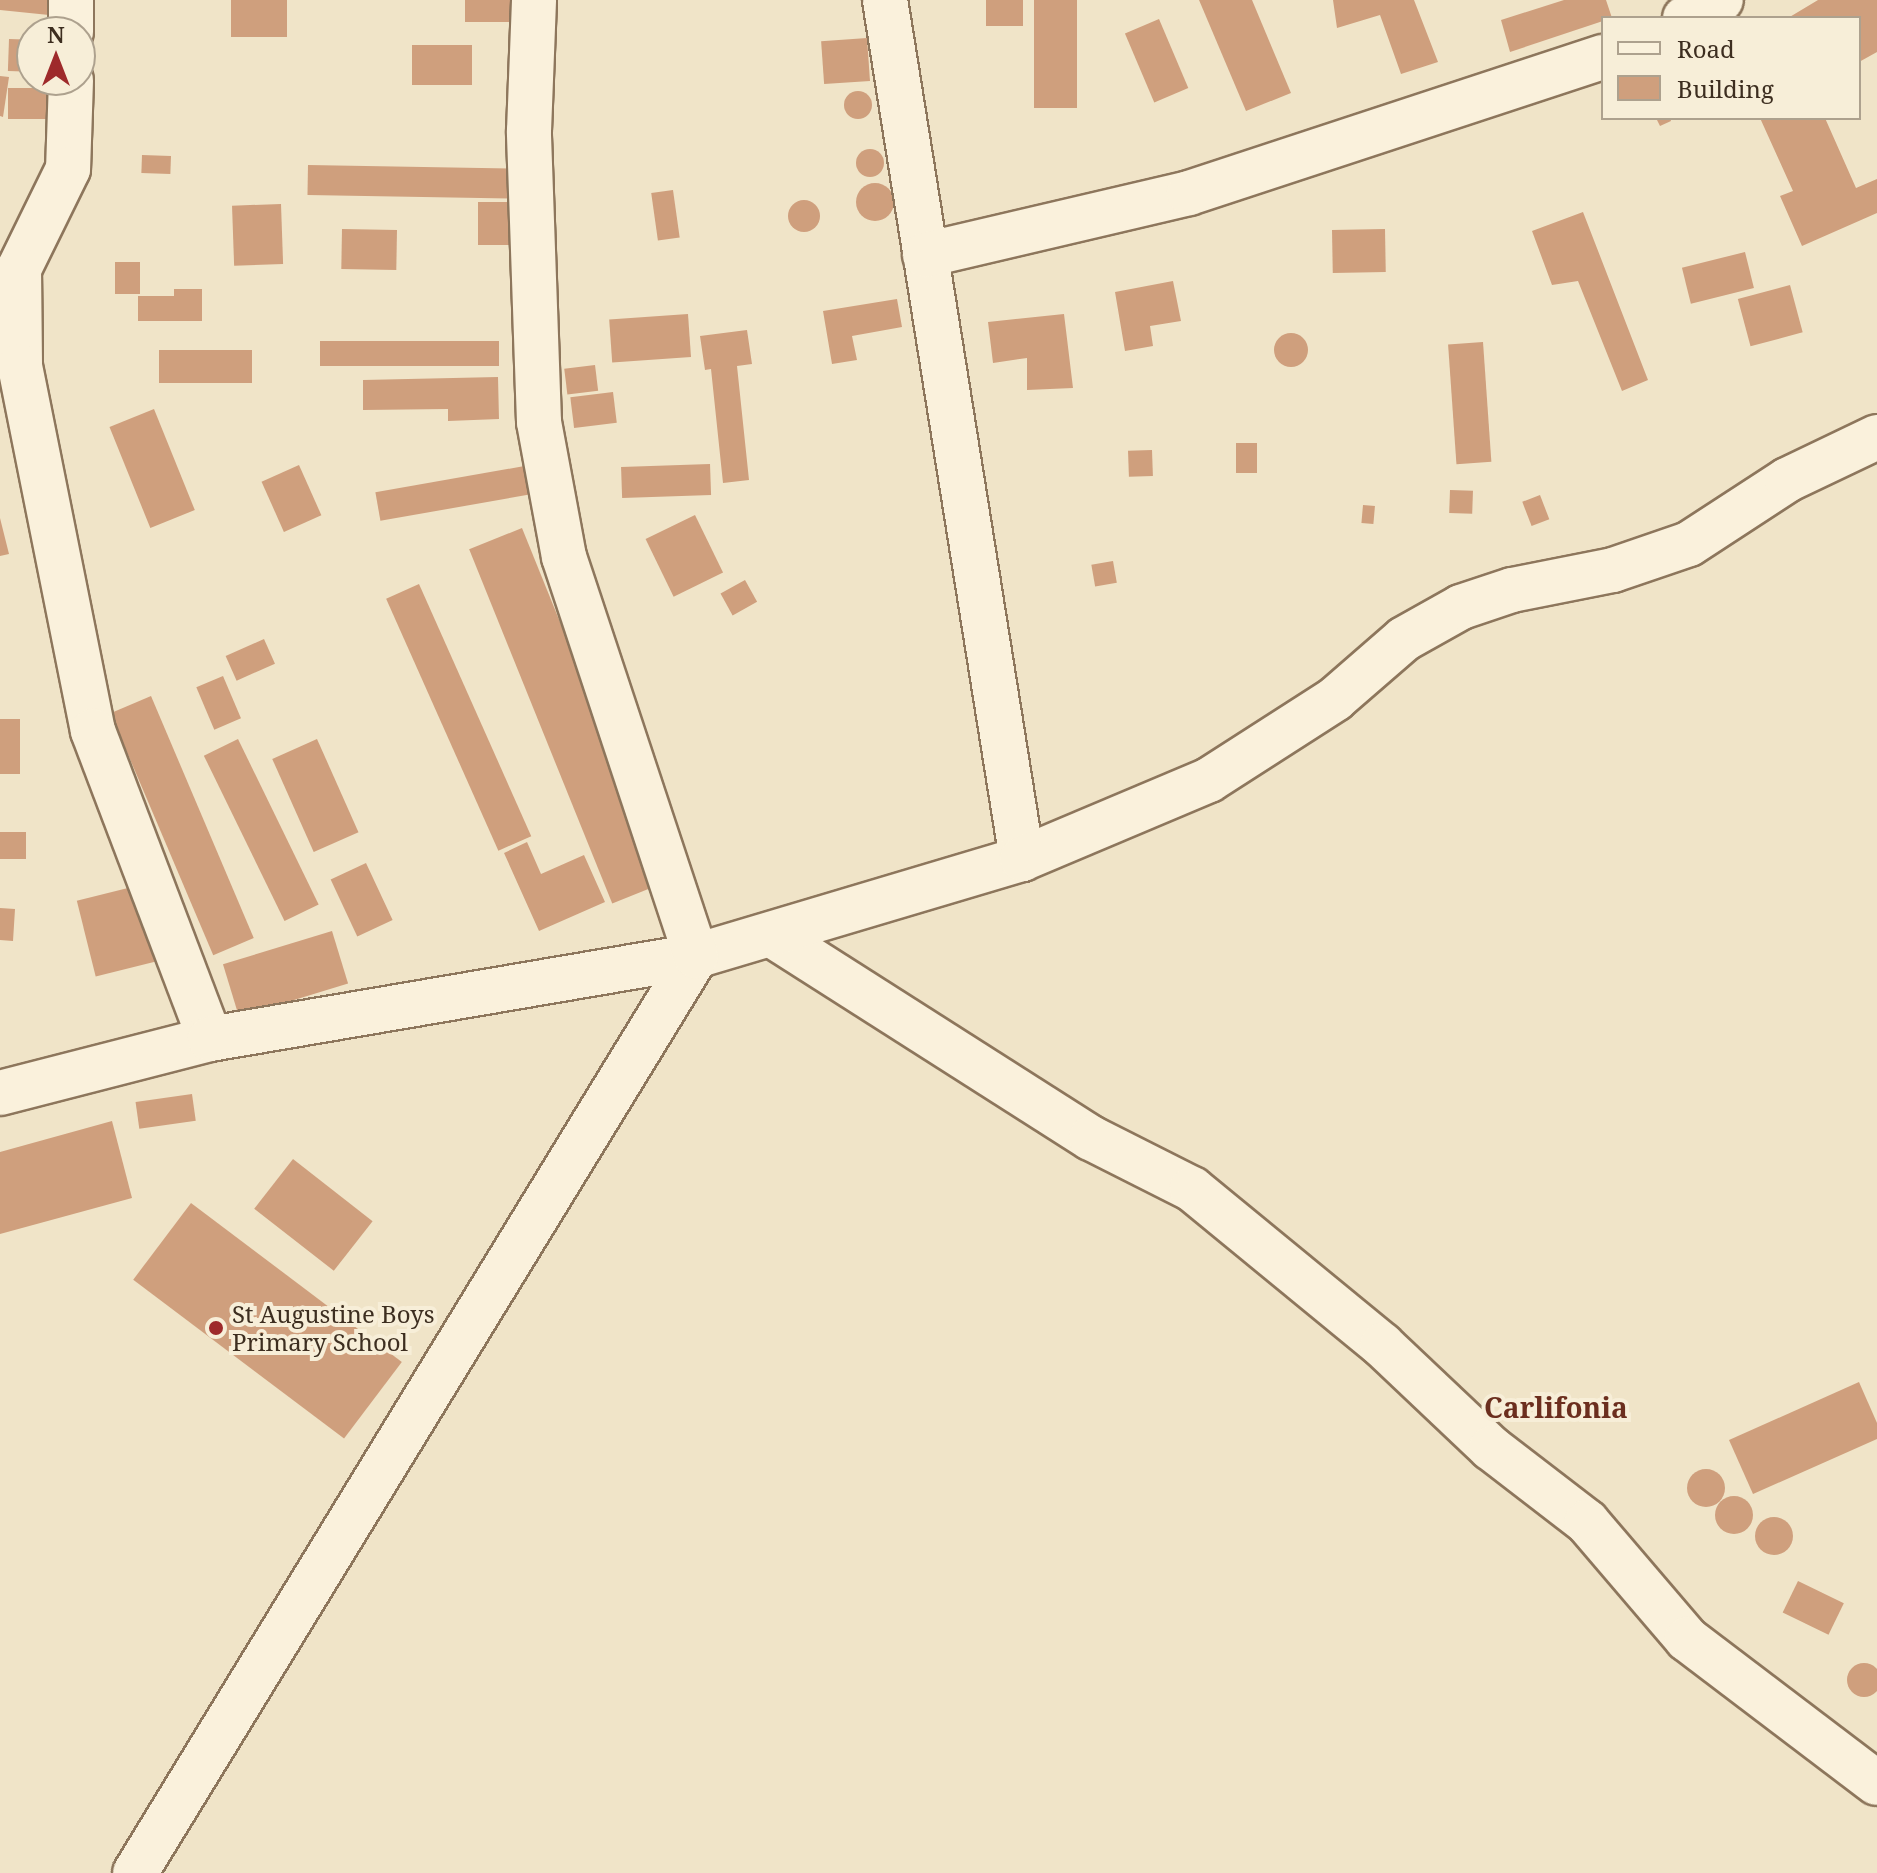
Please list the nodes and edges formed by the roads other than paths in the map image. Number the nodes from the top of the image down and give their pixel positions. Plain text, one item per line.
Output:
1 (534, 0) edge
2 (885, 0) edge
3 (1721, 0) edge
4 (1689, 16) edge
5 (1601, 58) edge
6 (70, 96) edge
7 (925, 255) junction
8 (1877, 437) edge
9 (1022, 859) junction
10 (772, 935) junction
11 (696, 956) junction
12 (210, 1039) junction
13 (0, 1093) edge
14 (1877, 1783) edge
15 (135, 1873) edge

1 - 11 street
2 - 7 street
3 - 4 street
5 - 7 street
6 - 12 street
7 - 9 street
8 - 9 street
9 - 10 street
10 - 11 street
10 - 14 street
11 - 12 street
11 - 15 street
12 - 13 street

